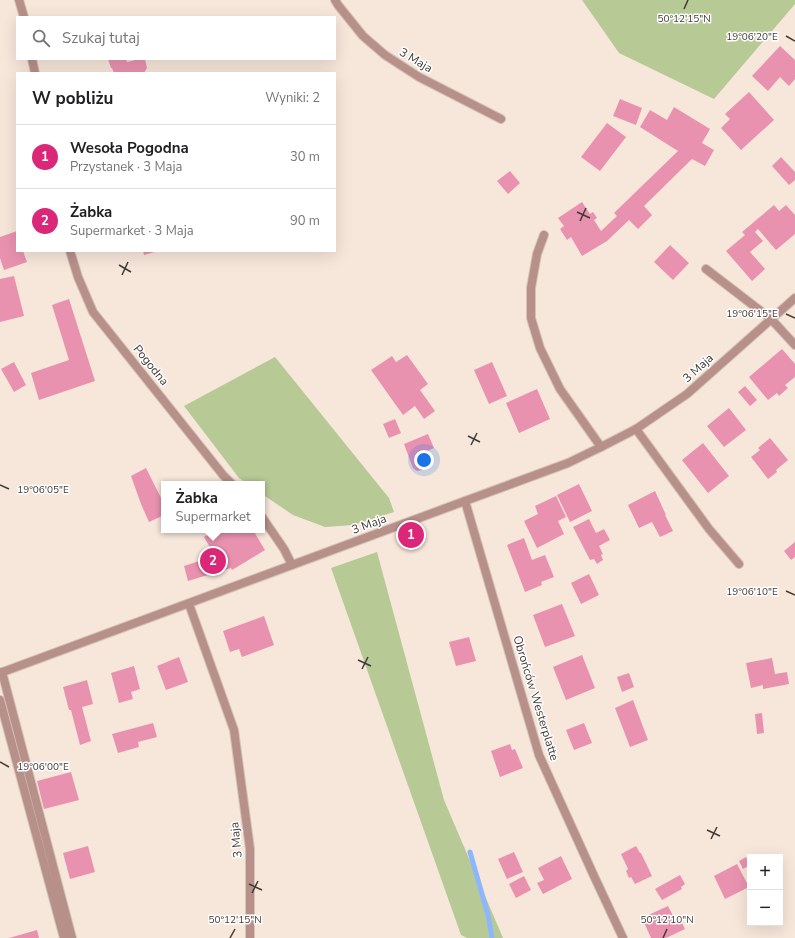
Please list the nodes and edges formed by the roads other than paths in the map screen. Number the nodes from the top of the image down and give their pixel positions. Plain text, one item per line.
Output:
1 (19, 0) edge
2 (335, 0) edge
3 (24, 16) edge
4 (32, 60) edge
5 (35, 72) edge
6 (501, 119) dead end
7 (544, 235) dead end
8 (70, 252) edge
9 (706, 269) dead end
10 (795, 298) edge
11 (771, 319) junction
12 (795, 345) edge
13 (636, 429) junction
14 (601, 447) junction
15 (229, 481) edge
16 (465, 501) junction
17 (265, 521) edge
18 (739, 564) dead end
19 (292, 565) junction
20 (189, 604) junction
21 (1, 673) edge
22 (0, 700) edge
23 (64, 938) edge
24 (72, 938) edge
25 (250, 938) edge
26 (623, 938) edge

1 - 3 street
2 - 6 street, 3 Maja
4 - 5 street
7 - 14 street
8 - 15 street, Pogodna
9 - 11 street
10 - 11 street, 3 Maja
11 - 12 street
11 - 13 street, 3 Maja
13 - 14 street, 3 Maja
13 - 18 street
14 - 16 street, 3 Maja
16 - 19 street, 3 Maja
16 - 26 street, Obrońców Westerplatte
17 - 19 street
19 - 20 street, 3 Maja
20 - 21 street, 3 Maja
20 - 25 street, 3 Maja
21 - 24 street, 3 Maja
22 - 23 street

